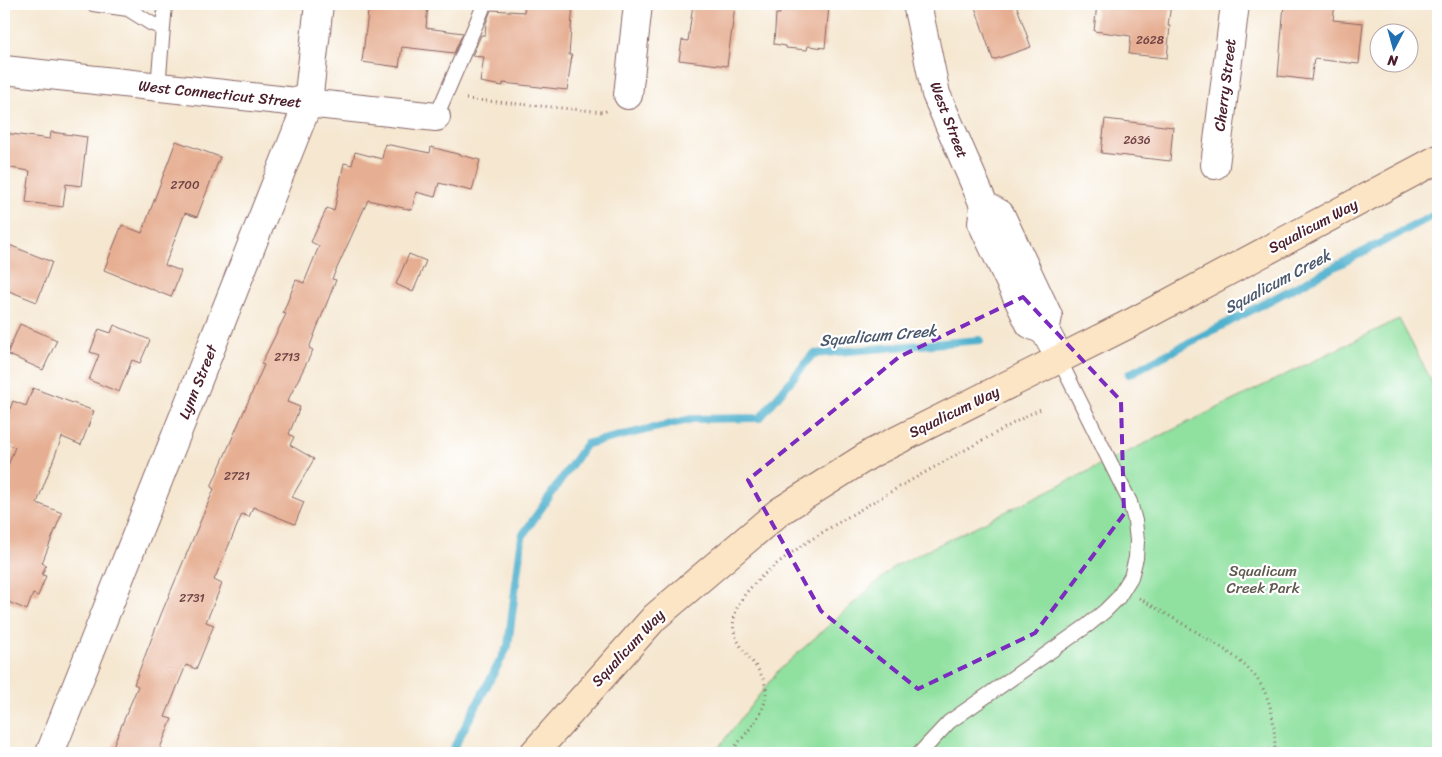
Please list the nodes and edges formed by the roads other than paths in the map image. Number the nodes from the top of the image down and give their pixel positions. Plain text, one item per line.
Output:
1 (93, 4) edge
2 (165, 4) edge
3 (319, 4) edge
4 (482, 4) edge
5 (638, 4) edge
6 (917, 4) edge
7 (1234, 4) edge
8 (128, 6) edge
9 (163, 26) junction
10 (4, 70) edge
11 (158, 87) junction
12 (628, 95) road end
13 (308, 103) junction
14 (441, 107) joint
15 (1438, 160) edge
16 (1215, 165) dead end
17 (1059, 359) junction
18 (50, 753) edge
19 (534, 753) edge
20 (920, 753) edge

1 - 8 lane
2 - 9 lane
3 - 13 street, Lynn Street
4 - 14 lane
5 - 12 street
6 - 17 street, West Street
7 - 16 street, Cherry Street
8 - 9 lane
9 - 11 lane
10 - 11 street, West Connecticut Street
11 - 13 street, West Connecticut Street
13 - 14 street, West Connecticut Street
13 - 18 street, Lynn Street
15 - 17 street, Squalicum Way
17 - 19 street, Squalicum Way
17 - 20 lane

